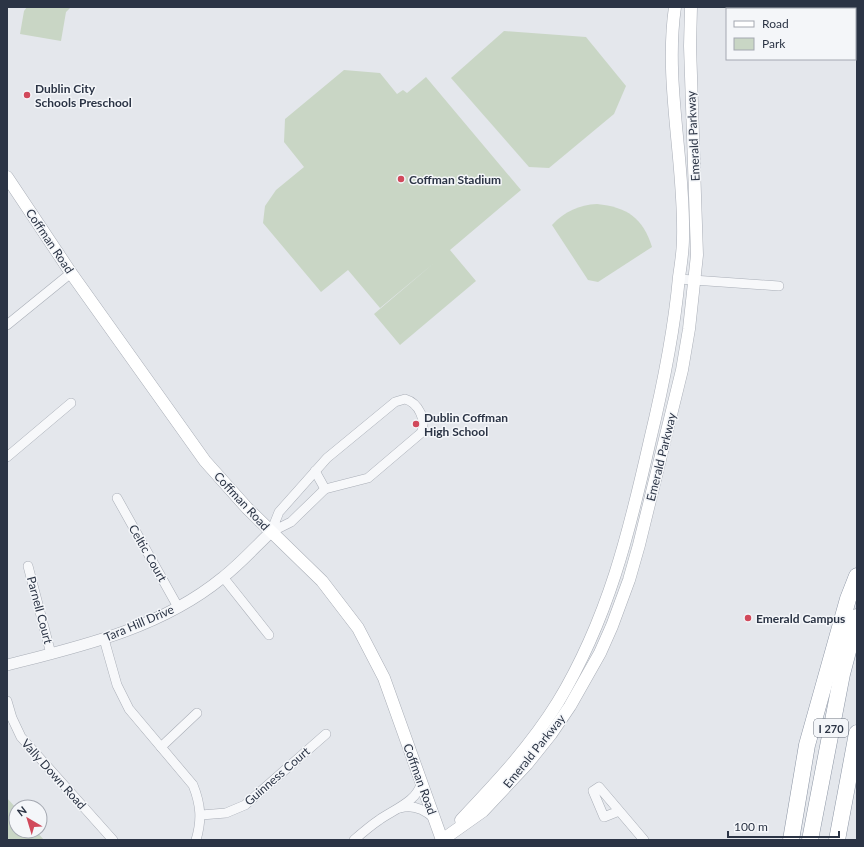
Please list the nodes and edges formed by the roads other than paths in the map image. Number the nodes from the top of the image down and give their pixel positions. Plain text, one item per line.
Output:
1 (675, 7) edge
2 (691, 7) edge
3 (7, 179) edge
4 (71, 273) junction
5 (679, 279) junction
6 (694, 280) junction
7 (779, 286) dead end
8 (7, 324) edge
9 (71, 403) dead end
10 (7, 457) edge
11 (315, 471) junction
12 (326, 488) junction
13 (117, 498) dead end
14 (271, 532) junction
15 (28, 566) dead end
16 (857, 576) edge
17 (223, 577) junction
18 (178, 607) junction
19 (857, 617) edge
20 (269, 634) dead end
21 (104, 639) junction
22 (51, 654) junction
23 (7, 666) edge
24 (7, 701) edge
25 (197, 713) dead end
26 (857, 733) edge
27 (326, 734) dead end
28 (161, 747) junction
29 (421, 783) junction
30 (395, 810) junction
31 (619, 811) dead end
32 (201, 815) junction
33 (434, 818) junction
34 (839, 836) edge
35 (113, 840) edge
36 (196, 840) edge
37 (354, 840) edge
38 (442, 840) edge
39 (644, 840) edge
40 (790, 840) edge
41 (810, 840) edge

1 - 5 main road, Emerald Parkway
2 - 6 main road, Emerald Parkway
3 - 4 main road, Coffman Road
4 - 8 street
4 - 14 main road, Coffman Road
5 - 6 street
5 - 38 main road, Emerald Parkway
6 - 7 street
6 - 38 main road, Emerald Parkway
9 - 10 street
11 - 12 street
11 - 12 street
11 - 14 street
12 - 14 street
13 - 18 street, Celtic Court
14 - 17 street, Tara Hill Drive
14 - 29 main road, Coffman Road
15 - 22 street, Parnell Court
16 - 40 highway
17 - 18 street, Tara Hill Drive
17 - 20 street
18 - 21 street, Tara Hill Drive
19 - 41 highway, I 270
21 - 22 street, Tara Hill Drive
21 - 28 street
22 - 23 street, Tara Hill Drive
24 - 35 street, Vally Down Road
25 - 28 street
26 - 34 highway, I 270
27 - 32 street, Guinness Court
28 - 32 street
29 - 30 street
29 - 33 main road, Coffman Road
30 - 33 street
30 - 37 street
31 - 39 street
32 - 36 street
33 - 38 main road, Coffman Road

